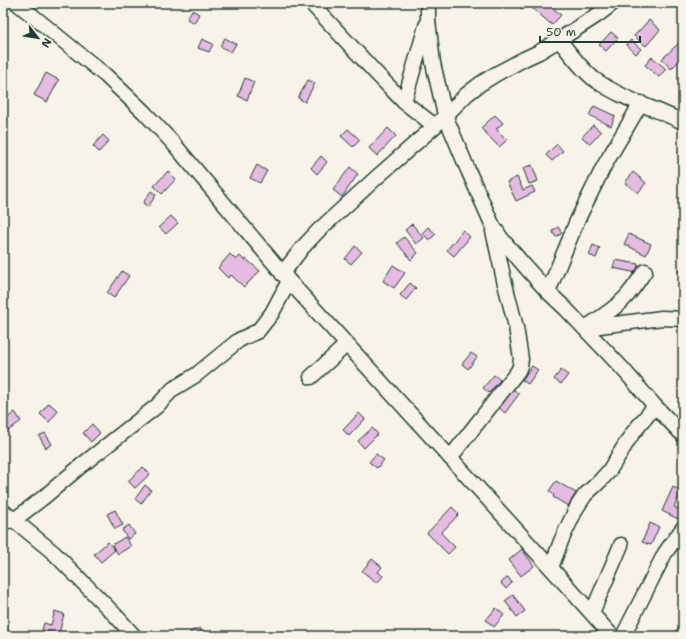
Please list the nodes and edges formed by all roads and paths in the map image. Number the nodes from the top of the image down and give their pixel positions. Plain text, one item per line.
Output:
1 (17, 3) edge
2 (311, 3) edge
3 (428, 3) edge
4 (613, 3) edge
5 (428, 20) junction
6 (559, 40) junction
7 (404, 102) junction
8 (641, 103) junction
9 (445, 115) junction
10 (683, 122) edge
11 (435, 126) junction
12 (492, 224) junction
13 (645, 271) dead end
14 (286, 278) junction
15 (548, 292) junction
16 (683, 319) edge
17 (584, 328) junction
18 (346, 345) junction
19 (311, 377) dead end
20 (655, 406) junction
21 (683, 434) edge
22 (450, 458) junction
23 (3, 510) edge
24 (8, 521) edge
25 (683, 528) edge
26 (621, 545) dead end
27 (551, 568) junction
28 (592, 613) junction
29 (134, 636) edge
30 (612, 636) edge
31 (623, 636) edge

1 - 14 street
2 - 7 street
3 - 5 street
4 - 6 street
5 - 7 street
5 - 9 street
6 - 8 street
6 - 9 street
7 - 11 street
8 - 10 street
8 - 15 street
9 - 11 street
9 - 12 street
11 - 14 street
12 - 15 street
12 - 22 street
13 - 17 street
14 - 18 street
14 - 24 street
15 - 17 street
16 - 17 street
17 - 20 street
18 - 19 street
18 - 22 street
20 - 21 street
20 - 27 street
22 - 27 street
23 - 24 street
24 - 29 street
25 - 31 street
26 - 28 street
27 - 28 street
28 - 30 street

